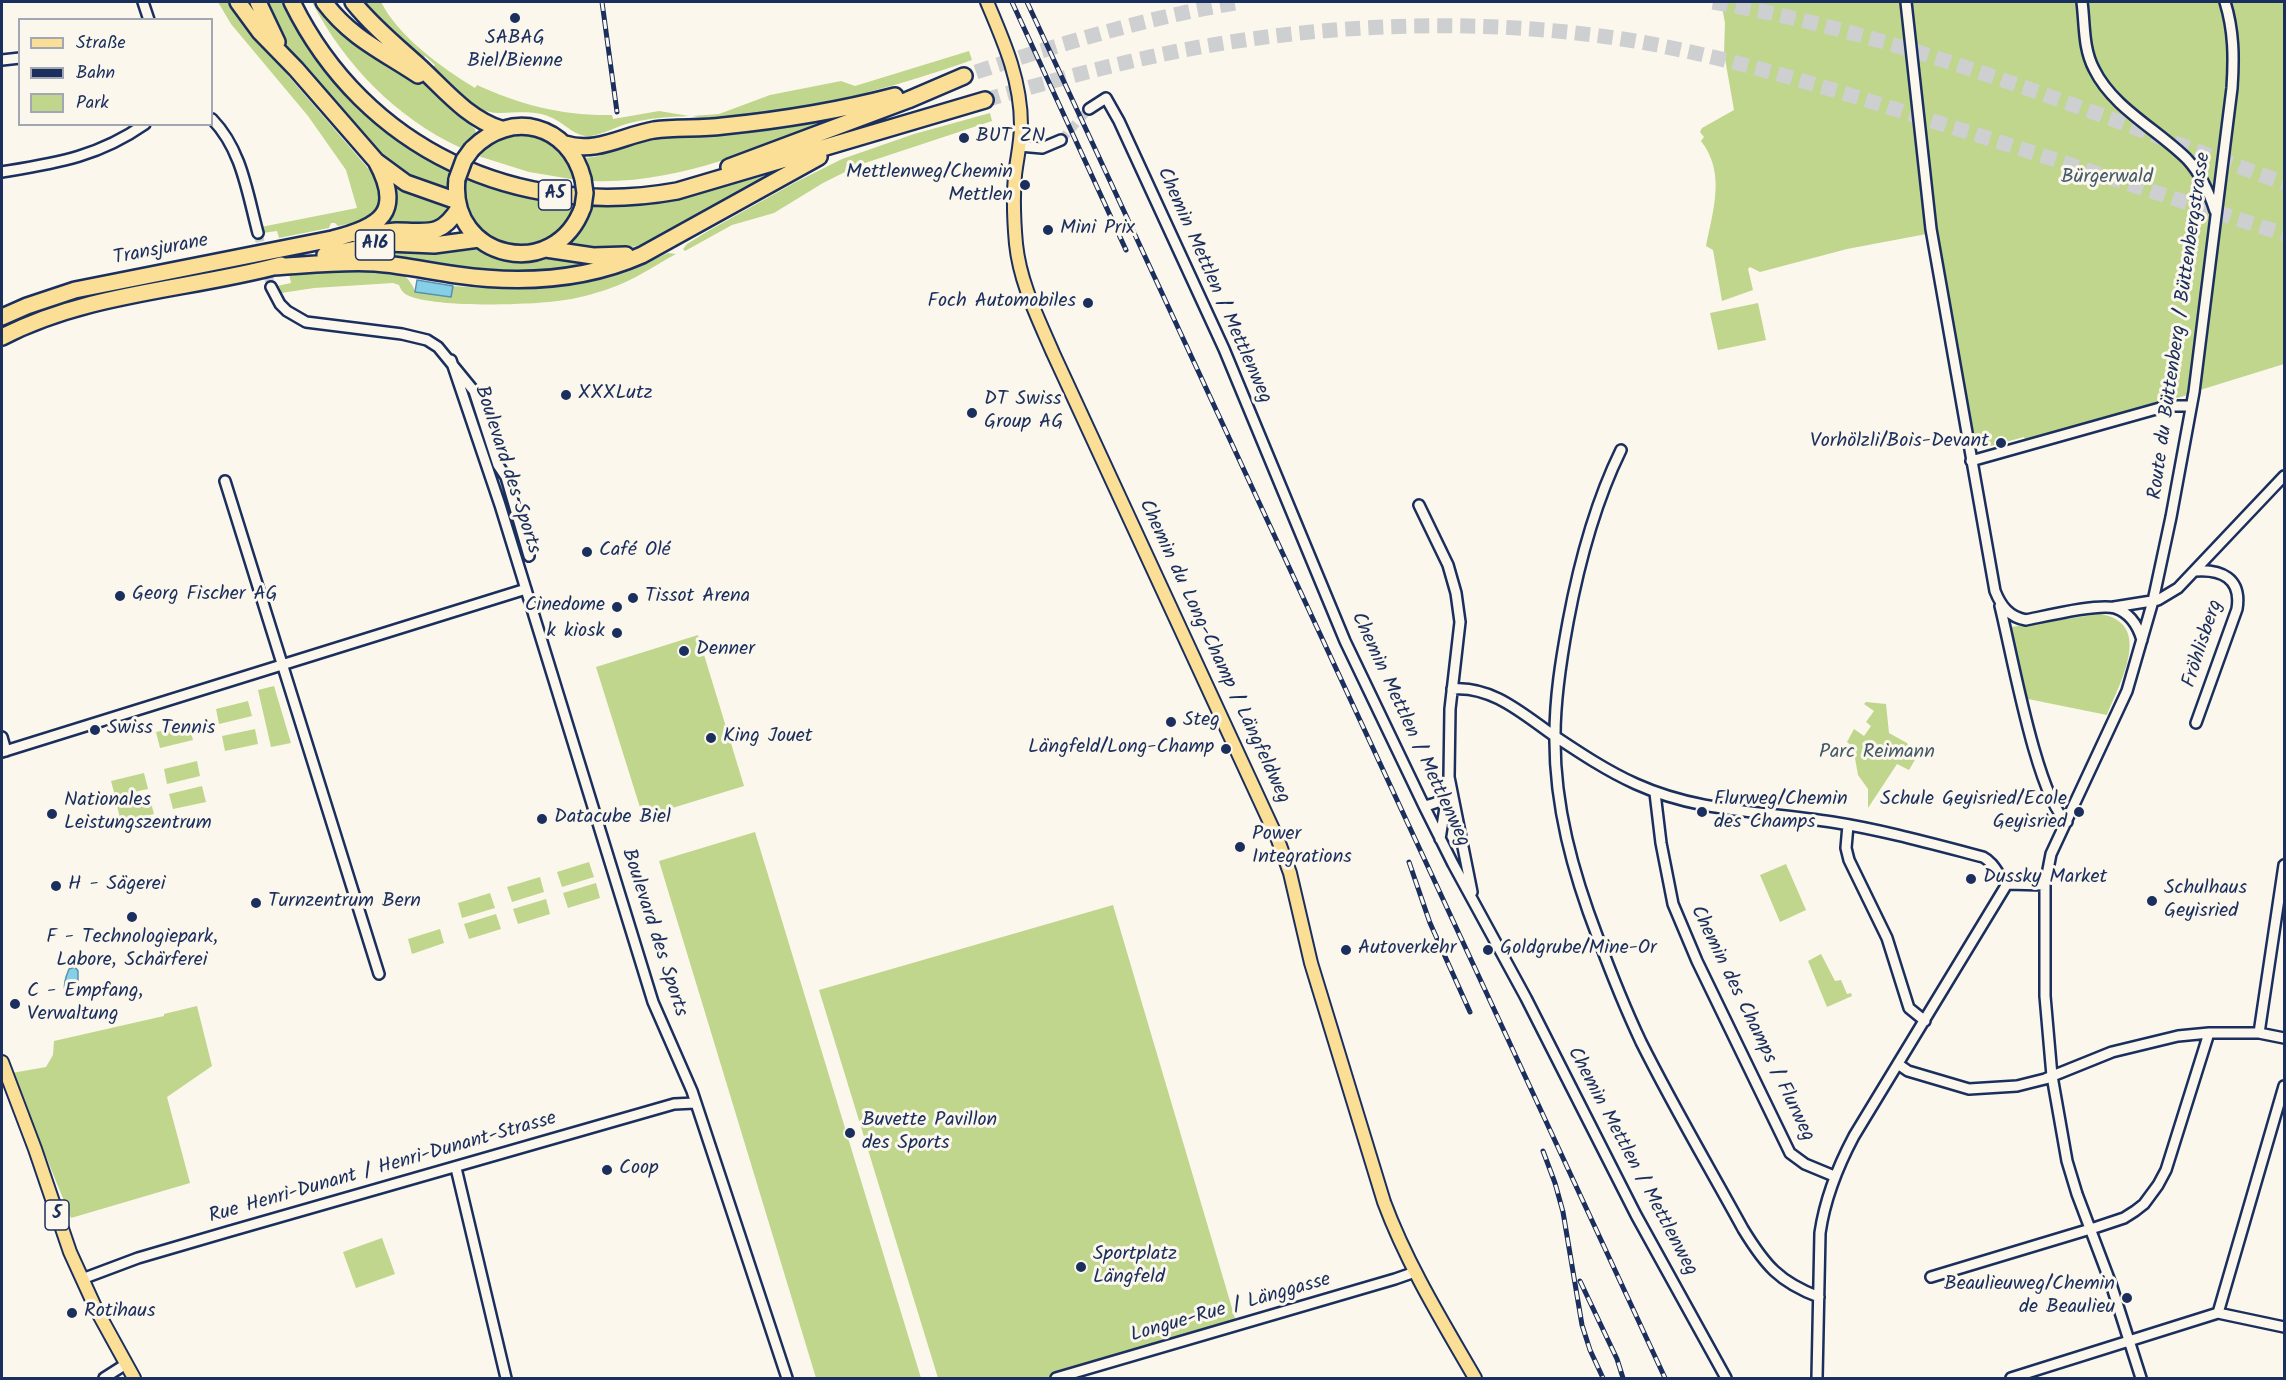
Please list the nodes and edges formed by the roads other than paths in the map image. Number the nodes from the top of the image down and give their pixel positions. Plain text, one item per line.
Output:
1 (143, 2) edge
2 (238, 2) edge
3 (258, 2) edge
4 (292, 2) edge
5 (303, 2) edge
6 (324, 2) edge
7 (353, 2) edge
8 (987, 2) edge
9 (1906, 2) edge
10 (2082, 2) edge
11 (2225, 2) edge
12 (147, 18) edge
13 (18, 58) edge
14 (2, 60) edge
15 (296, 69) junction
16 (448, 94) junction
17 (985, 100) tunnel mouth
18 (1089, 109) tunnel mouth
19 (213, 120) edge
20 (142, 126) edge
21 (501, 129) junction
22 (886, 131) junction
23 (1061, 140) tunnel mouth
24 (565, 144) junction
25 (1019, 146) junction
26 (376, 160) junction
27 (2, 172) edge
28 (458, 205) junction
29 (2217, 215) junction
30 (258, 233) tunnel mouth
31 (332, 239) junction
32 (479, 239) junction
33 (669, 241) junction
34 (546, 249) junction
35 (273, 267) junction
36 (271, 287) tunnel mouth
37 (2, 317) edge
38 (2, 337) edge
39 (451, 360) junction
40 (2191, 405) junction
41 (1621, 450) dead end
42 (1971, 461) junction
43 (2284, 476) edge
44 (225, 481) dead end
45 (1419, 505) dead end
46 (529, 556) dead end
47 (2194, 571) junction
48 (526, 589) junction
49 (2153, 601) junction
50 (1999, 602) junction
51 (2113, 608) junction
52 (2142, 640) junction
53 (281, 665) junction
54 (1452, 688) junction
55 (2196, 723) dead end
56 (1555, 736) junction
57 (2, 737) edge
58 (4, 751) edge
59 (1449, 777) junction
60 (1655, 792) junction
61 (1447, 795) junction
62 (1424, 806) junction
63 (2067, 822) junction
64 (1848, 825) junction
65 (1440, 838) junction
66 (2284, 865) edge
67 (2007, 884) junction
68 (2045, 885) junction
69 (1476, 906) junction
70 (379, 975) dead end
71 (1925, 1021) junction
72 (2209, 1033) junction
73 (2259, 1033) junction
74 (2284, 1038) edge
75 (2, 1062) edge
76 (1898, 1064) junction
77 (2052, 1076) junction
78 (2284, 1086) edge
79 (696, 1103) junction
80 (456, 1168) junction
81 (1834, 1176) junction
82 (2090, 1228) junction
83 (1415, 1272) junction
84 (1931, 1277) dead end
85 (82, 1279) junction
86 (1819, 1297) junction
87 (2218, 1313) junction
88 (2284, 1327) edge
89 (2130, 1342) junction
90 (126, 1364) junction
91 (104, 1378) edge
92 (134, 1378) edge
93 (506, 1378) edge
94 (787, 1378) edge
95 (1056, 1378) edge
96 (1475, 1378) edge
97 (1726, 1378) edge
98 (1817, 1378) edge
99 (2011, 1378) edge
100 (2141, 1378) edge

1 - 12 street
2 - 15 highway
3 - 15 highway
4 - 22 highway, A5
5 - 24 highway, A5
6 - 16 highway
7 - 16 highway
8 - 25 main road, Chemin du Long-Champ / Längfeldweg
9 - 42 street
10 - 29 street
11 - 29 street, Route du Büttenberg / Büttenbergstrasse
13 - 14 street
15 - 26 highway
16 - 21 highway
17 - 22 highway, A5
18 - 62 street, Chemin Mettlen / Mettlenweg
19 - 30 street
20 - 27 street
21 - 24 highway
21 - 28 highway, bridge
22 - 33 highway
23 - 25 street
24 - 34 highway, bridge
25 - 83 main road, Chemin du Long-Champ / Längfeldweg
26 - 28 highway
26 - 31 highway
28 - 31 highway, A16
28 - 32 highway
29 - 40 street, Route du Büttenberg / Büttenbergstrasse
31 - 37 highway, Transjurane / A16
32 - 34 highway
32 - 35 highway, A16
33 - 34 highway
33 - 35 highway
35 - 38 highway, Transjurane / A16
36 - 39 street
39 - 46 street
39 - 48 street, Boulevard des Sports
40 - 42 street
40 - 49 street, Route du Büttenberg / Büttenbergstrasse
41 - 56 street
42 - 50 street
43 - 47 street, Fröhlisberg
44 - 53 street
45 - 54 street
47 - 49 street, Fröhlisberg
47 - 55 street, Fröhlisberg
48 - 53 street
48 - 79 street, Boulevard des Sports
49 - 51 street, Fröhlisberg
49 - 52 street, Route du Büttenberg / Büttenbergstrasse
50 - 51 street, Fröhlisberg
50 - 63 street
51 - 52 street
52 - 63 street, Route du Büttenberg / Büttenbergstrasse
53 - 58 street
53 - 70 street
54 - 56 street
54 - 59 street
56 - 60 street
56 - 86 street
57 - 58 street
59 - 61 street
59 - 69 street
60 - 64 street
60 - 81 street, Chemin des Champs / Flurweg
61 - 62 street
61 - 65 street
62 - 65 street, Chemin Mettlen / Mettlenweg
63 - 68 street, Route du Büttenberg / Büttenbergstrasse
64 - 67 street
64 - 71 street
65 - 69 street, Chemin Mettlen / Mettlenweg
66 - 73 street
67 - 68 street
67 - 71 street
68 - 77 street, Route du Büttenberg / Büttenbergstrasse
69 - 97 street, Chemin Mettlen / Mettlenweg
71 - 76 street
72 - 73 street
72 - 77 street
72 - 82 street
73 - 74 street
75 - 85 main road, 5
76 - 77 street
76 - 81 street
77 - 82 street, Route du Büttenberg / Büttenbergstrasse
78 - 87 street
79 - 80 street, Rue Henri-Dunant / Henri-Dunant-Strasse
79 - 94 street, Boulevard des Sports
80 - 85 street, Rue Henri-Dunant / Henri-Dunant-Strasse
80 - 93 street
81 - 86 street
82 - 84 street
82 - 89 street, Route du Büttenberg / Büttenbergstrasse
83 - 95 street, Longue-Rue / Länggasse
83 - 96 main road, Chemin du Long-Champ / Längfeldweg
85 - 90 main road, 5
86 - 98 street
87 - 88 street
87 - 89 street
89 - 99 street
89 - 100 street, Route du Büttenberg / Büttenbergstrasse
90 - 91 street
90 - 92 main road, 5

